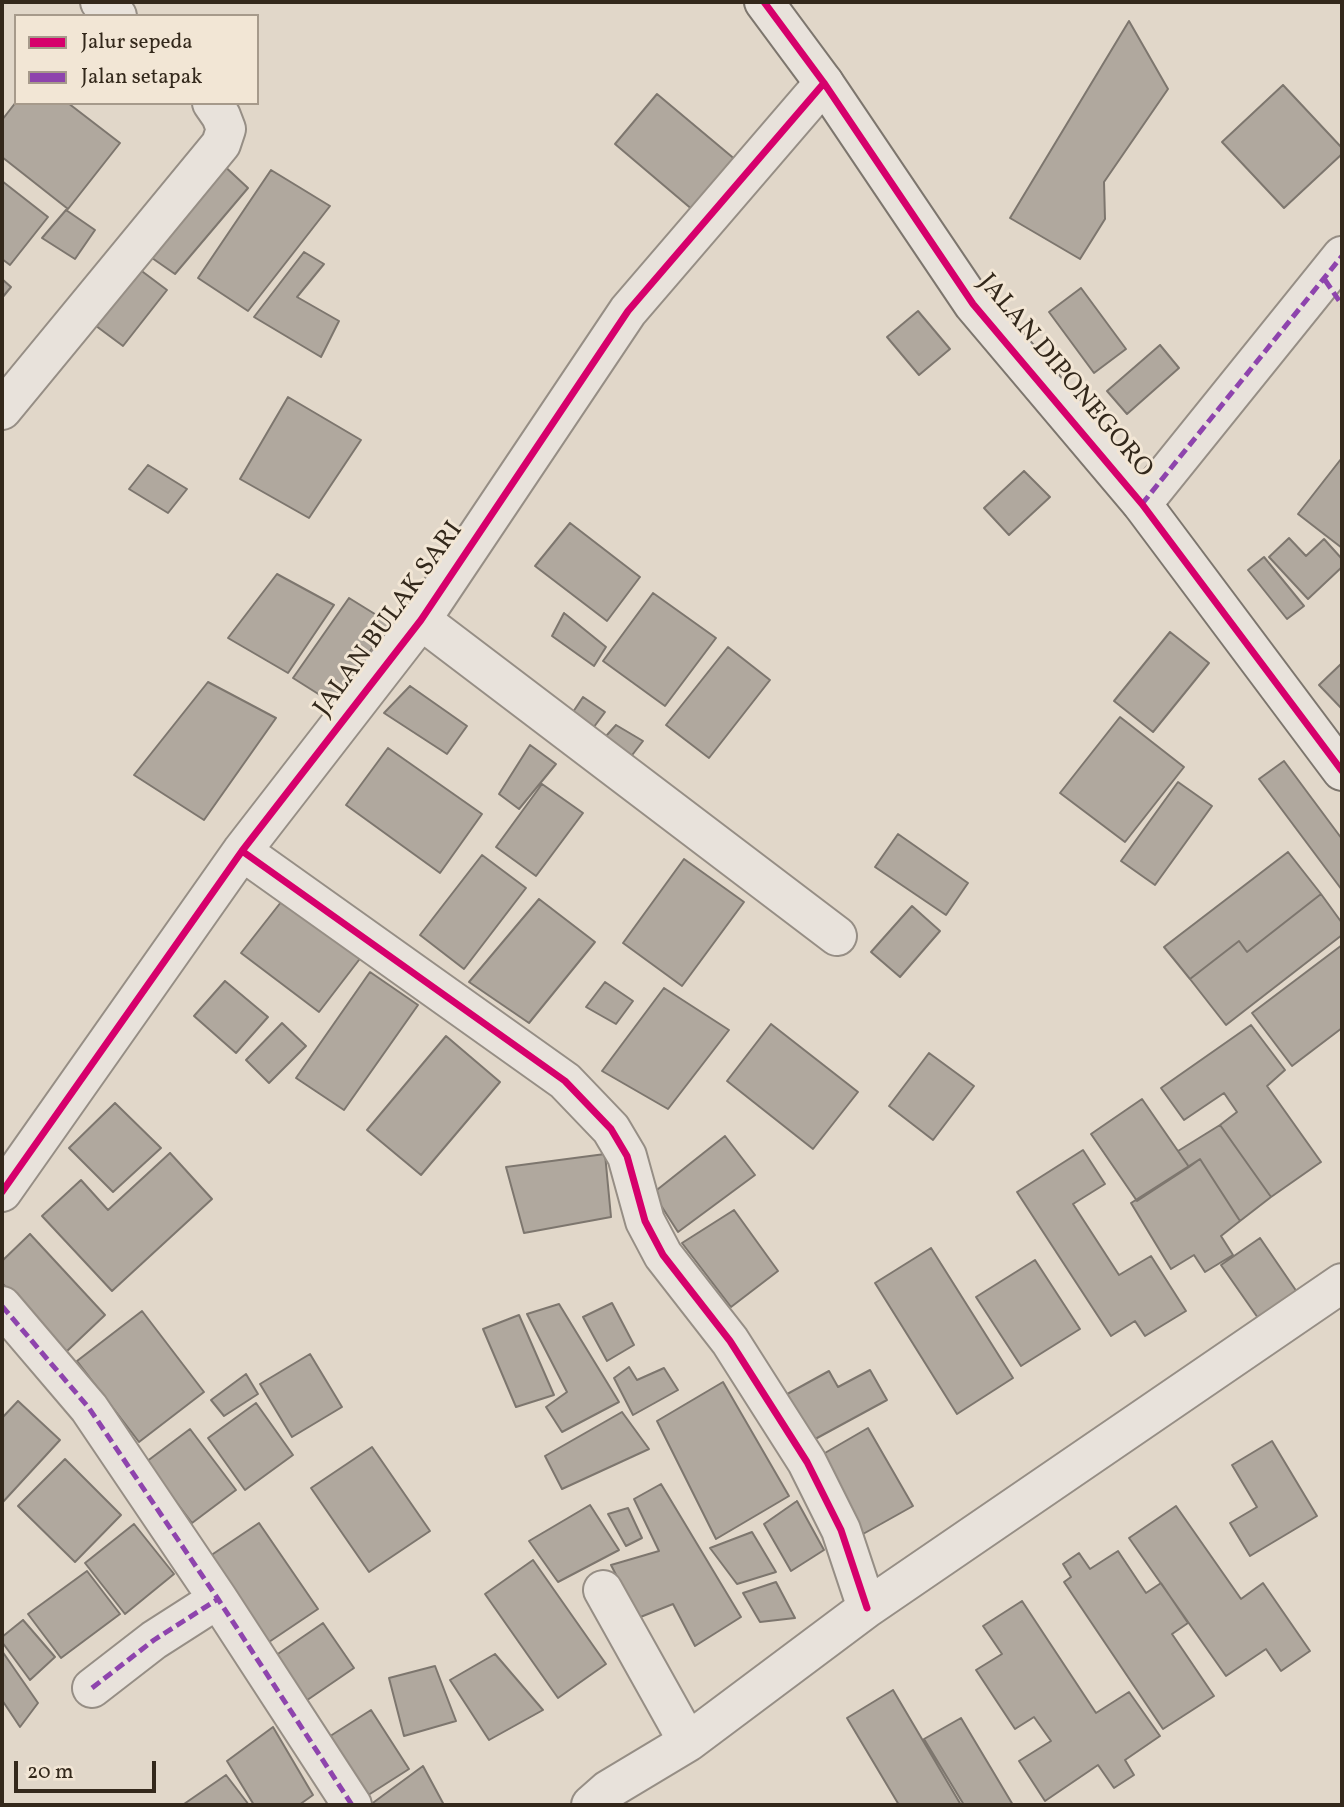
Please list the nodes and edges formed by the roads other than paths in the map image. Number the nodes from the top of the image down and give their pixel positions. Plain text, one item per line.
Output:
1 (100, 2) edge
2 (764, 2) edge
3 (115, 14) edge
4 (824, 83) junction
5 (213, 105) edge
6 (1336, 280) edge
7 (2, 410) edge
8 (1142, 504) junction
9 (421, 620) junction
10 (1342, 771) edge
11 (242, 852) junction
12 (837, 936) dead end
13 (2, 1192) edge
14 (1342, 1283) edge
15 (2, 1306) edge
16 (603, 1590) dead end
17 (218, 1599) junction
18 (867, 1608) junction
19 (92, 1688) dead end
20 (688, 1742) junction
21 (606, 1800) edge
22 (352, 1805) edge

1 - 3 street
2 - 4 street, JALAN DIPONEGORO
4 - 8 street, JALAN DIPONEGORO
4 - 9 street, JALAN BULAK SARI
5 - 7 street
6 - 8 street
8 - 10 street, JALAN DIPONEGORO
9 - 11 street, JALAN BULAK SARI
9 - 12 street
11 - 13 street, JALAN BULAK SARI
11 - 18 street
14 - 18 street
15 - 17 street
16 - 20 street
17 - 19 street
17 - 22 street
18 - 20 street
20 - 21 street

